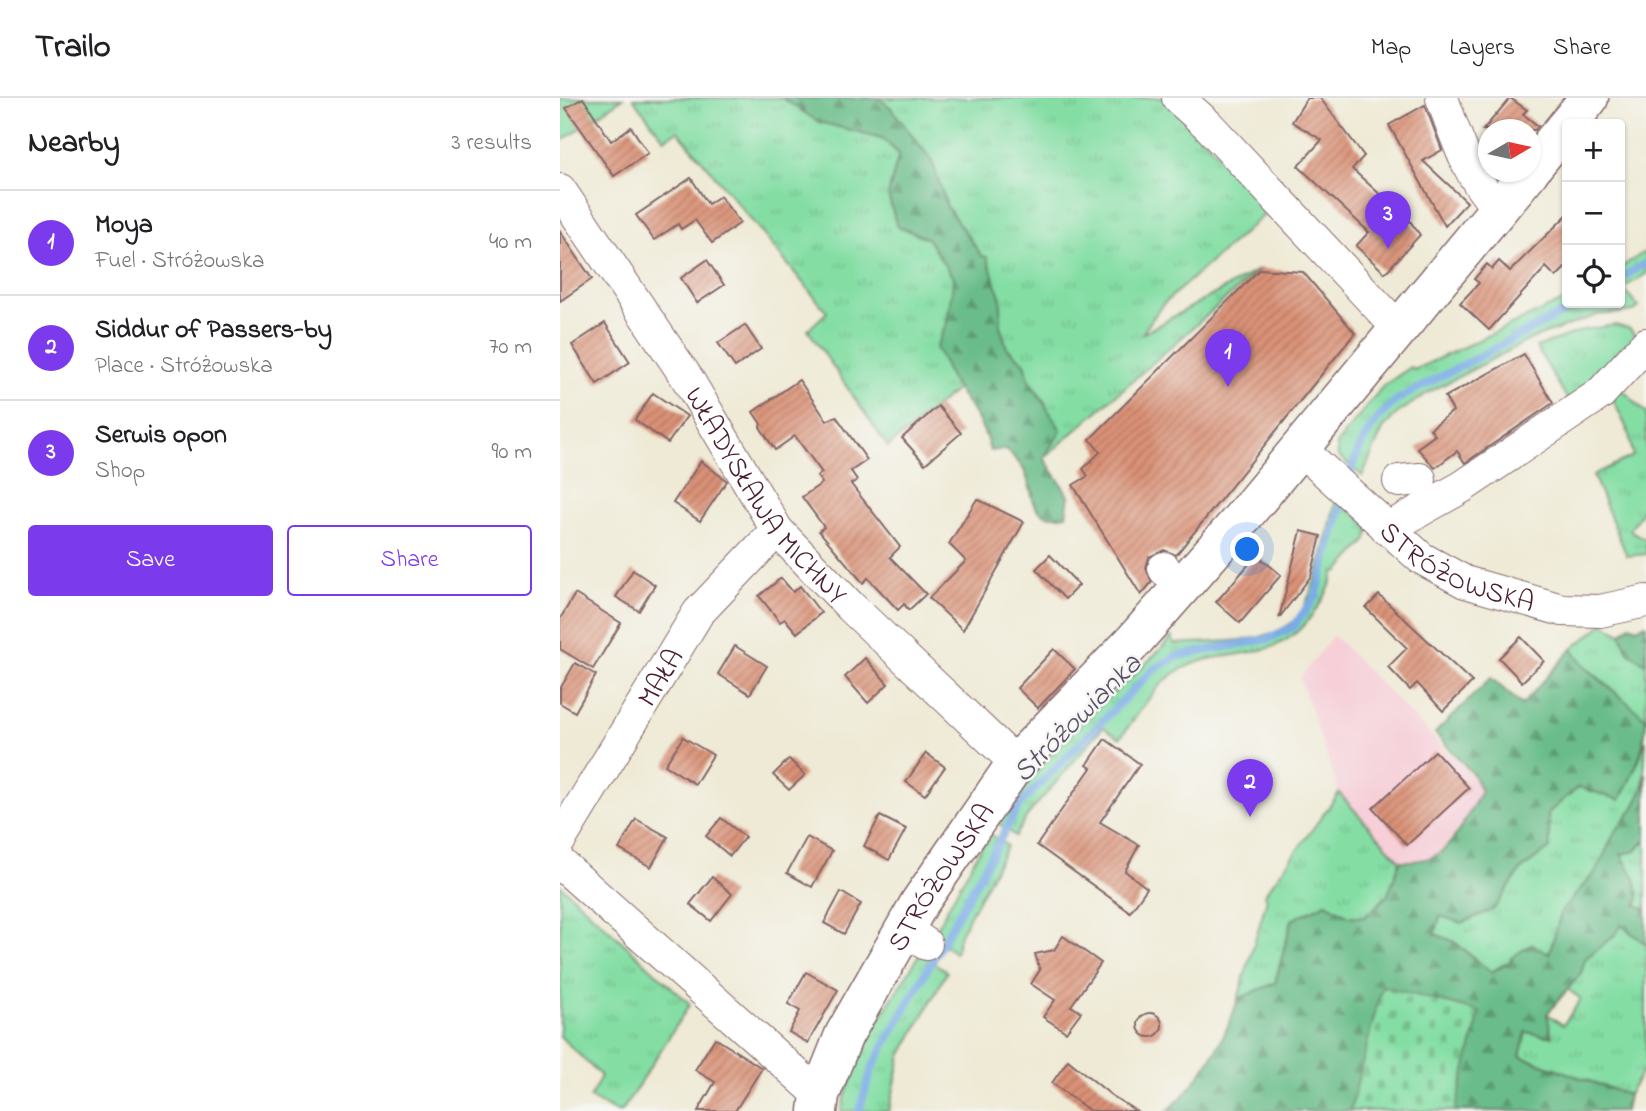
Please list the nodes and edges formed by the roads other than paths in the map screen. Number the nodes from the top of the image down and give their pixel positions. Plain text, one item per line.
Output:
1 (1178, 98) edge
2 (1442, 98) edge
3 (1589, 98) edge
4 (1572, 119) edge
5 (1562, 131) edge
6 (1541, 157) edge
7 (1521, 182) edge
8 (560, 190) edge
9 (1499, 209) junction
10 (1400, 330) junction
11 (1646, 344) edge
12 (1299, 449) junction
13 (1387, 528) junction
14 (777, 530) junction
15 (1646, 601) edge
16 (1016, 763) junction
17 (560, 840) edge
18 (560, 863) edge
19 (819, 1103) edge

1 - 10 street
2 - 9 street
3 - 4 main road, STRÓŻOWSKA
5 - 6 main road, STRÓŻOWSKA
7 - 9 main road, STRÓŻOWSKA
8 - 14 street, WŁADYSŁAWA MICHNY
9 - 10 main road, STRÓŻOWSKA
10 - 12 main road, STRÓŻOWSKA
11 - 13 street
12 - 13 street, STRÓŻOWSKA
12 - 16 main road, STRÓŻOWSKA
13 - 15 street, STRÓŻOWSKA
14 - 16 street, WŁADYSŁAWA MICHNY
14 - 17 street, MAŁA
16 - 19 main road, STRÓŻOWSKA
18 - 19 street

